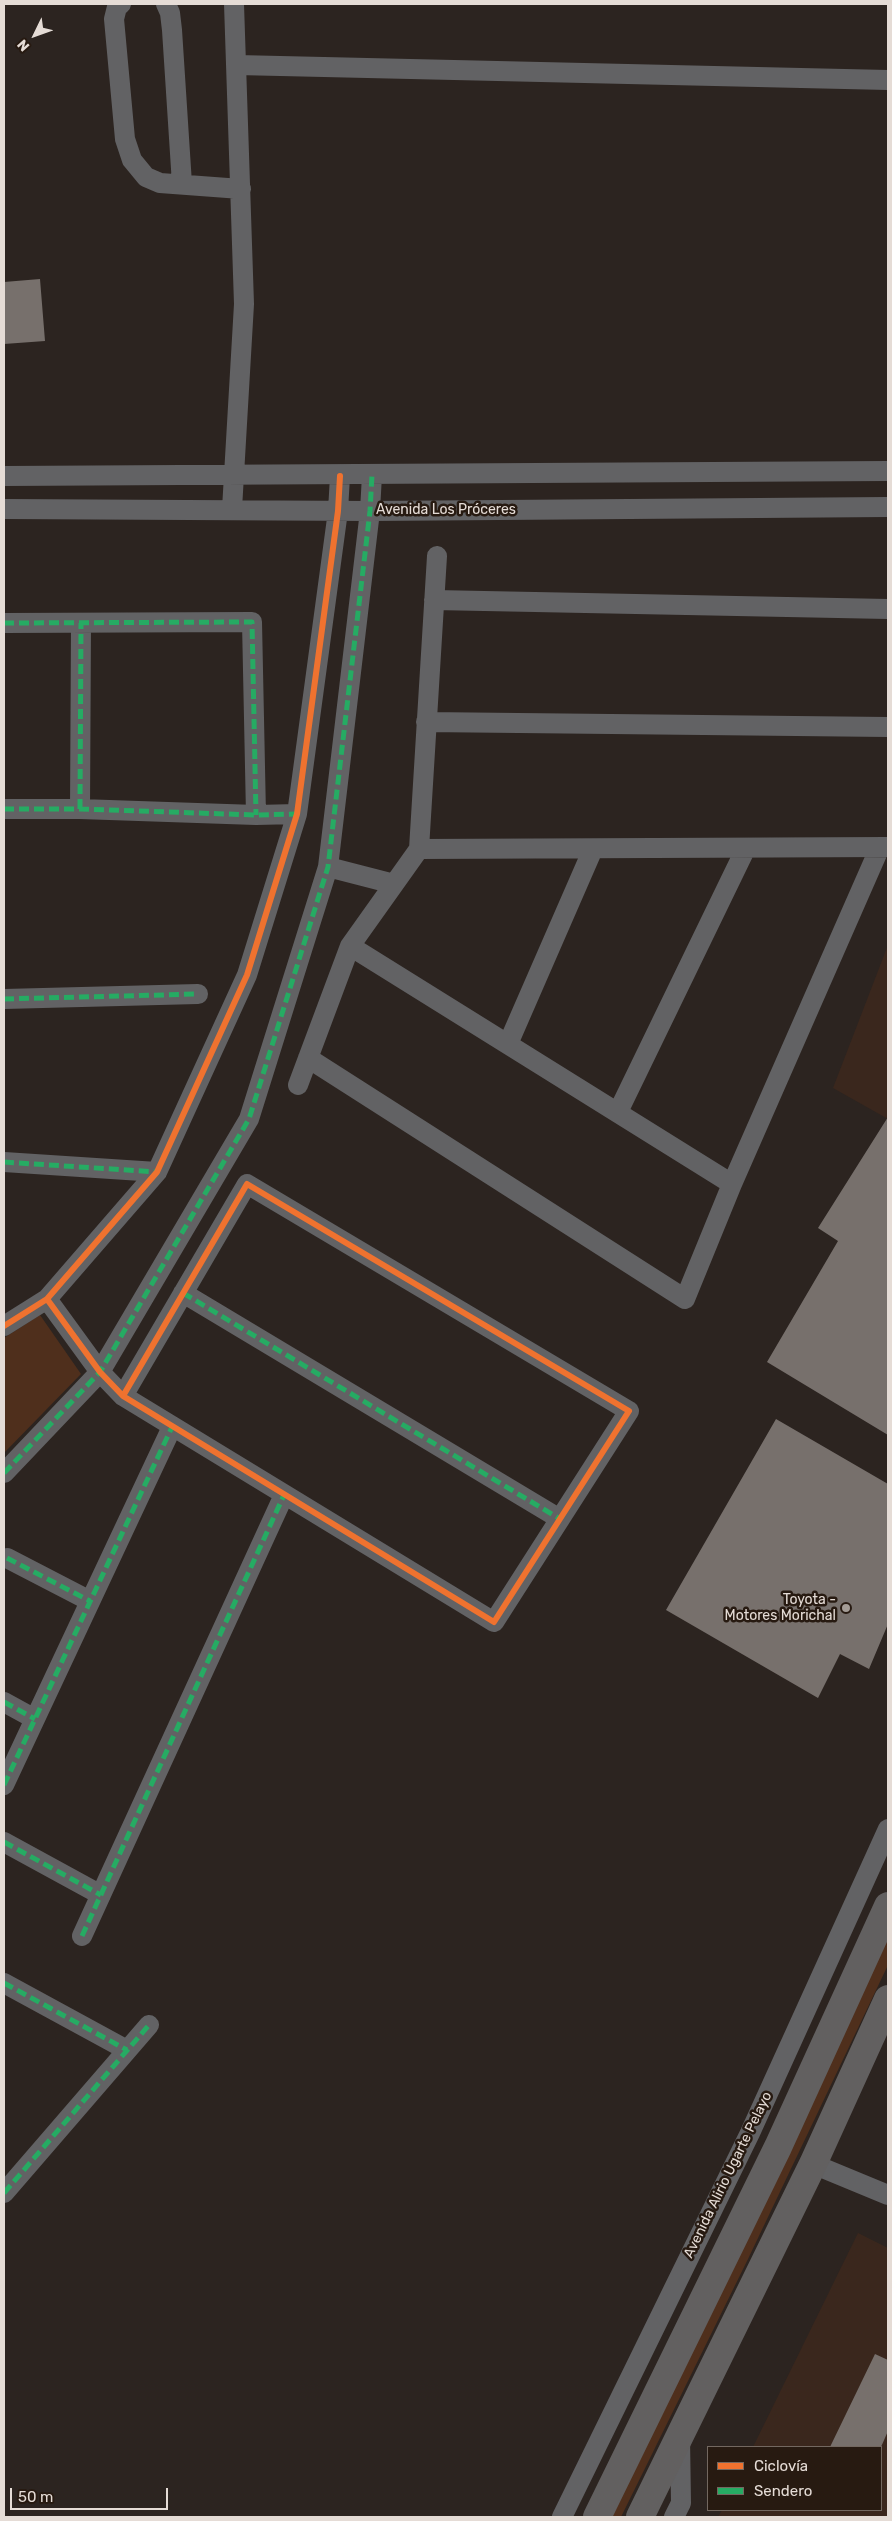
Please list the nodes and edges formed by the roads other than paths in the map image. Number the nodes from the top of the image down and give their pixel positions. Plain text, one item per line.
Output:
1 (121, 4) edge
2 (166, 4) edge
3 (234, 4) edge
4 (237, 65) junction
5 (888, 80) edge
6 (182, 184) junction
7 (241, 188) junction
8 (888, 471) edge
9 (372, 475) junction
10 (4, 476) edge
11 (234, 476) junction
12 (340, 476) junction
13 (888, 507) edge
14 (4, 509) edge
15 (232, 509) junction
16 (338, 511) junction
17 (370, 511) junction
18 (437, 556) dead end
19 (434, 600) junction
20 (888, 609) edge
21 (4, 623) edge
22 (81, 623) junction
23 (426, 722) junction
24 (888, 727) edge
25 (4, 809) edge
26 (80, 809) junction
27 (297, 814) junction
28 (256, 815) junction
29 (884, 847) edge
30 (593, 848) junction
31 (746, 848) junction
32 (419, 849) junction
33 (328, 867) junction
34 (394, 884) junction
35 (350, 946) junction
36 (198, 994) dead end
37 (4, 999) edge
38 (508, 1044) junction
39 (308, 1058) junction
40 (298, 1085) dead end
41 (618, 1112) junction
42 (4, 1162) edge
43 (157, 1172) junction
44 (732, 1184) junction
45 (183, 1293) junction
46 (47, 1299) junction
47 (4, 1326) edge
48 (100, 1372) junction
49 (123, 1396) junction
50 (172, 1427) junction
51 (4, 1473) edge
52 (284, 1495) junction
53 (560, 1519) junction
54 (7, 1558) dead end
55 (90, 1601) junction
56 (4, 1702) edge
57 (35, 1719) junction
58 (4, 1785) edge
59 (888, 1829) edge
60 (4, 1842) edge
61 (101, 1895) junction
62 (888, 1906) edge
63 (82, 1936) dead end
64 (5, 1987) edge
65 (888, 1999) edge
66 (149, 2026) dead end
67 (127, 2050) junction
68 (813, 2164) junction
69 (4, 2193) edge
70 (888, 2195) edge
71 (680, 2434) junction
72 (562, 2517) edge
73 (596, 2517) edge
74 (640, 2517) edge
75 (674, 2517) edge

1 - 6 street
2 - 6 street
3 - 4 street
4 - 5 street
4 - 7 street
6 - 7 street
7 - 11 street
8 - 9 street
9 - 12 street
9 - 17 street
10 - 11 street
11 - 12 street
11 - 15 street
12 - 16 street
13 - 17 street, Avenida Los Próceres
14 - 15 street, Avenida Los Próceres
15 - 16 street, Avenida Los Próceres
16 - 17 street, Avenida Los Próceres
16 - 27 street
17 - 33 street
18 - 19 street
19 - 20 street
19 - 23 street
21 - 22 street
22 - 26 street
22 - 28 street
23 - 24 street
23 - 32 street
25 - 26 street
26 - 28 street
27 - 28 street
27 - 43 street
29 - 31 street
29 - 44 street
30 - 31 street
30 - 32 street
30 - 38 street
31 - 41 street
32 - 34 street
33 - 34 street
33 - 48 street
34 - 35 street
35 - 38 street
35 - 39 street
36 - 37 street
38 - 41 street
39 - 40 street
39 - 44 street
41 - 44 street
42 - 43 street
43 - 46 street
45 - 49 street
45 - 53 street
45 - 53 street
46 - 47 street
46 - 48 street
48 - 49 street
48 - 51 street
49 - 50 street
50 - 52 street
50 - 55 street
52 - 53 street
52 - 61 street
54 - 55 street
55 - 57 street
56 - 57 street
57 - 58 street
59 - 72 street, Avenida Alirio Ugarte Pelayo
60 - 61 street
61 - 63 street
62 - 73 highway
64 - 67 street
65 - 68 highway
66 - 67 street
67 - 69 street
68 - 70 street
68 - 71 highway
71 - 74 highway
71 - 75 street

